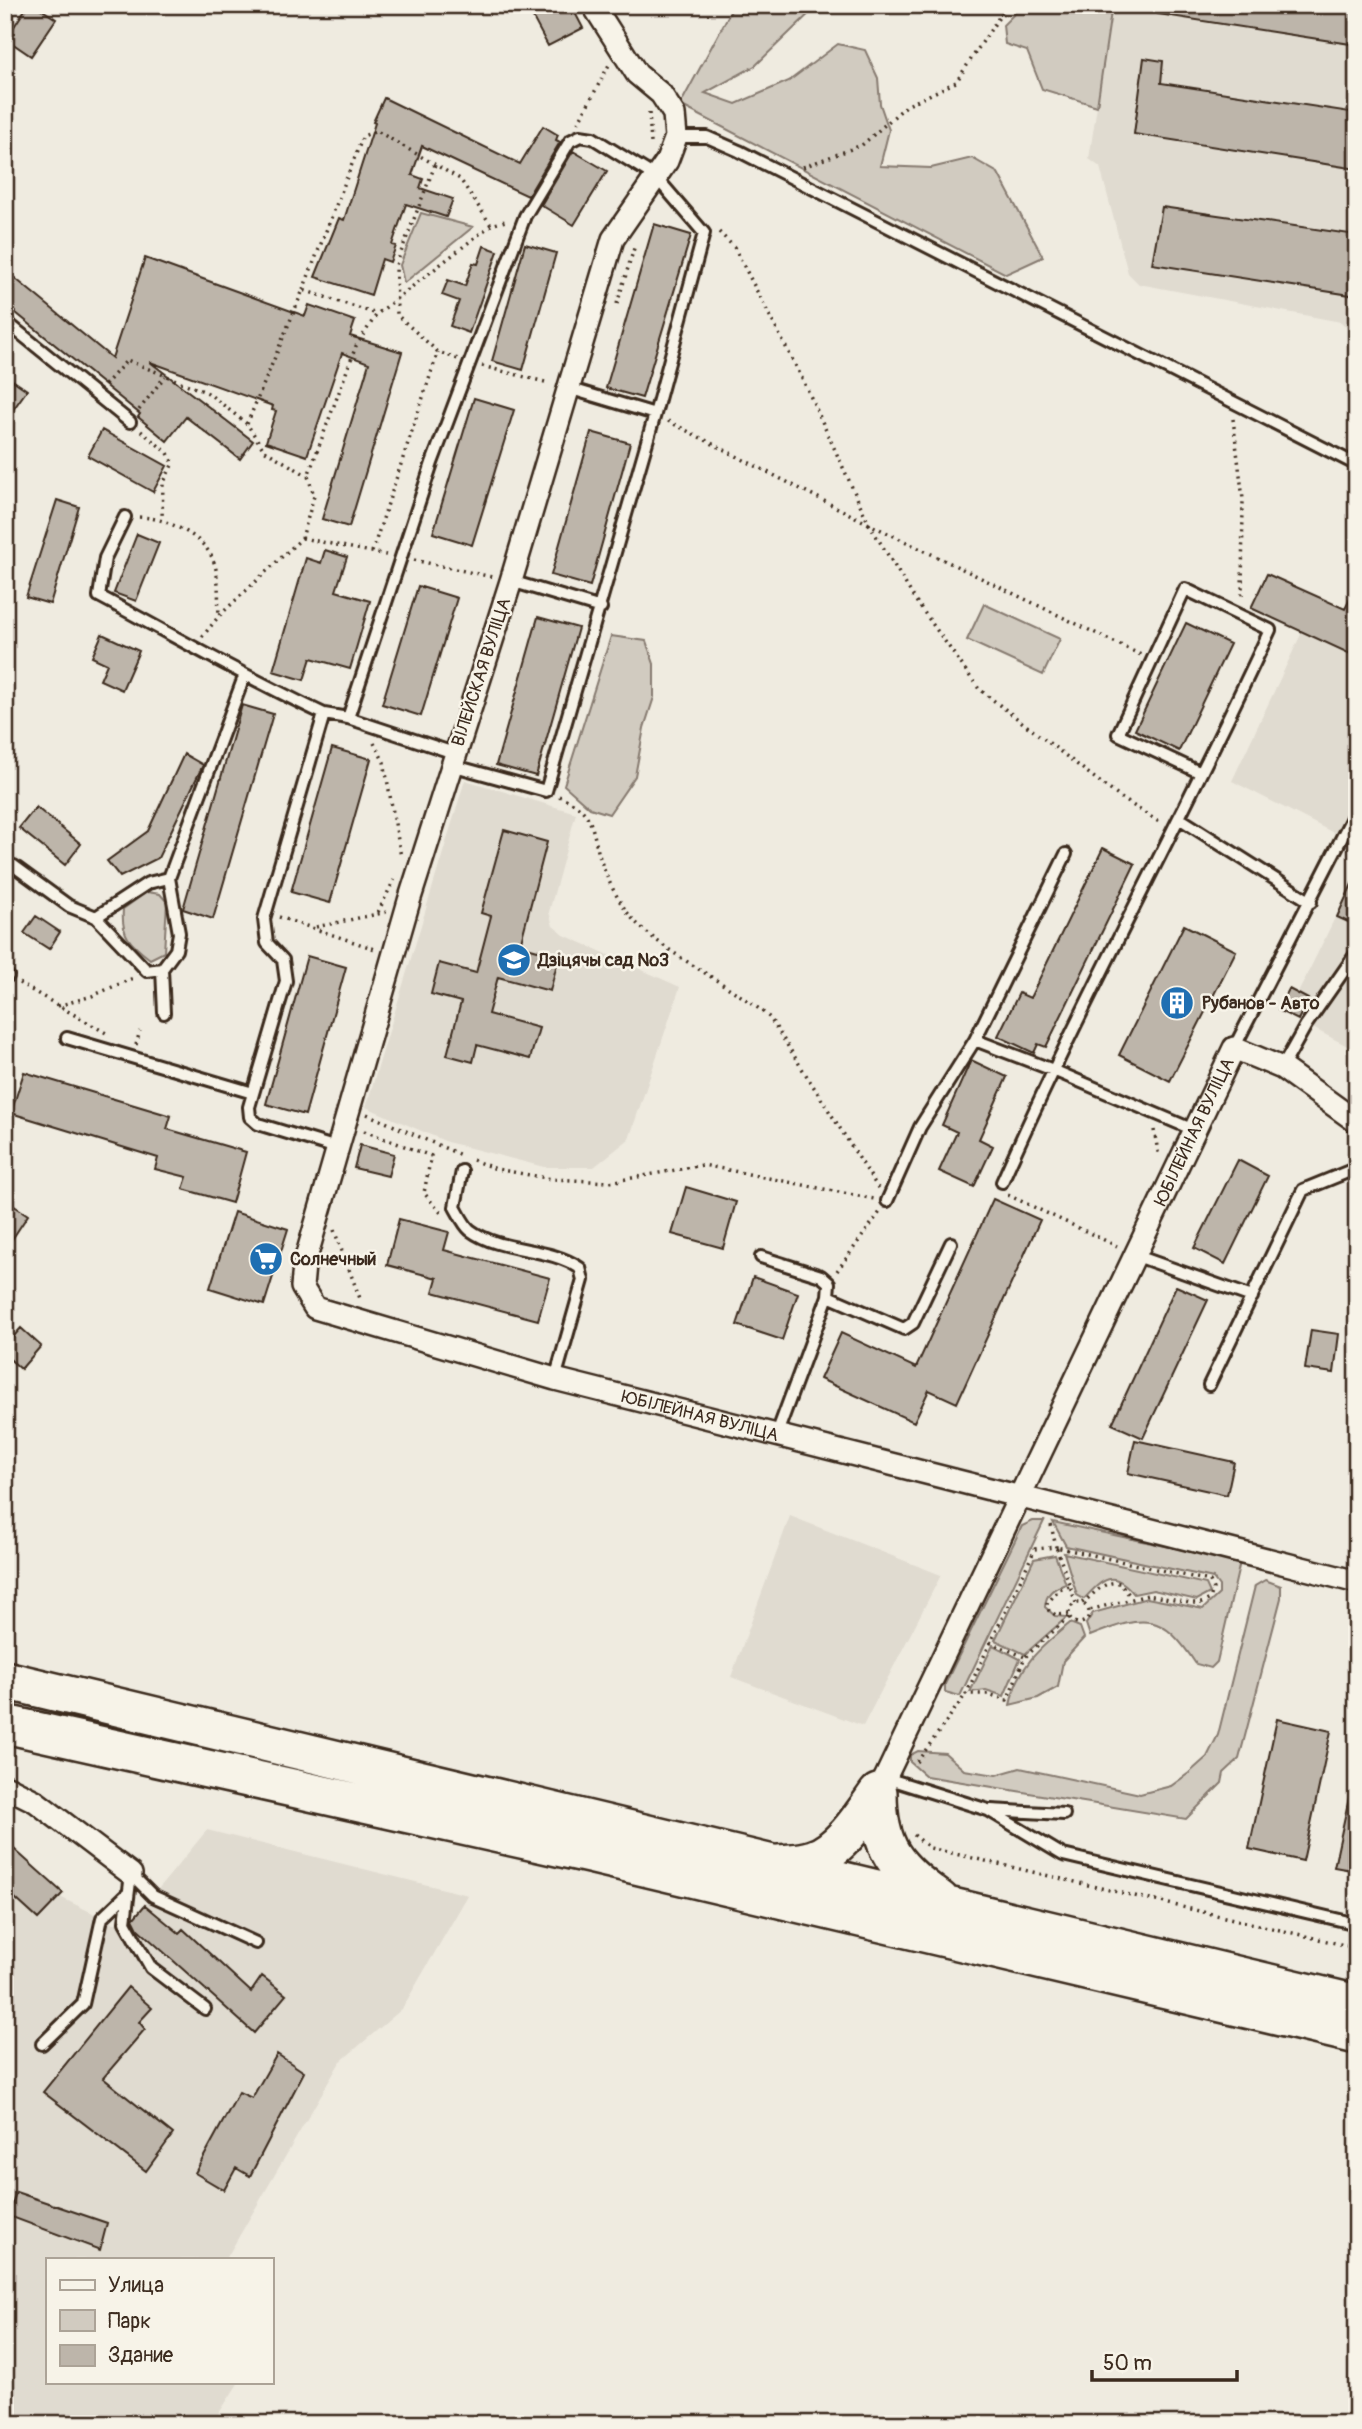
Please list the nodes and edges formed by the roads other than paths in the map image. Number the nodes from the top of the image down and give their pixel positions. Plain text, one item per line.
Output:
1 (593, 5) edge
2 (676, 137) junction
3 (656, 177) junction
4 (5, 321) edge
5 (568, 388) junction
6 (654, 414) junction
7 (130, 422) road end
8 (1357, 465) edge
9 (125, 517) road end
10 (511, 582) junction
11 (601, 608) junction
12 (244, 677) junction
13 (324, 714) junction
14 (348, 718) junction
15 (452, 759) junction
16 (1201, 773) junction
17 (1357, 808) edge
18 (1179, 818) junction
19 (1066, 854) dead end
20 (5, 864) edge
21 (169, 878) junction
22 (1311, 902) junction
23 (96, 917) junction
24 (1357, 952) edge
25 (162, 969) junction
26 (164, 1013) dead end
27 (66, 1038) dead end
28 (975, 1040) junction
29 (1234, 1048) junction
30 (1282, 1068) junction
31 (1053, 1070) junction
32 (253, 1093) junction
33 (1357, 1122) edge
34 (1194, 1130) junction
35 (337, 1148) junction
36 (1357, 1168) edge
37 (462, 1171) dead end
38 (1002, 1182) dead end
39 (887, 1201) road end
40 (951, 1243) dead end
41 (1138, 1256) junction
42 (761, 1257) dead end
43 (828, 1296) junction
44 (1252, 1297) junction
45 (380, 1329) joint
46 (555, 1379) junction
47 (1209, 1385) dead end
48 (776, 1436) junction
49 (1021, 1498) junction
50 (1357, 1582) edge
51 (5, 1680) edge
52 (5, 1724) edge
53 (888, 1784) junction
54 (5, 1786) edge
55 (988, 1810) junction
56 (1064, 1814) dead end
57 (776, 1865) junction
58 (131, 1874) junction
59 (126, 1895) junction
60 (949, 1907) junction
61 (1357, 1924) edge
62 (256, 1943) dead end
63 (1357, 2004) edge
64 (205, 2008) dead end
65 (1357, 2035) edge
66 (42, 2044) dead end

1 - 2 street
2 - 3 street, ВІЛЕЙСКАЯ ВУЛІЦА
2 - 8 lane
3 - 5 street, ВІЛЕЙСКАЯ ВУЛІЦА
3 - 6 lane
3 - 14 lane
4 - 7 lane
5 - 6 lane
5 - 10 street, ВІЛЕЙСКАЯ ВУЛІЦА
6 - 11 lane
9 - 12 lane
10 - 11 lane
10 - 15 street, ВІЛЕЙСКАЯ ВУЛІЦА
11 - 15 lane
12 - 13 lane
12 - 21 lane
13 - 14 lane
13 - 32 lane
14 - 15 lane
15 - 35 street, ВІЛЕЙСКАЯ ВУЛІЦА
16 - 16 lane
16 - 18 lane
17 - 22 lane
18 - 22 lane
18 - 31 lane
19 - 28 lane
20 - 23 lane
21 - 23 lane
21 - 25 lane
22 - 29 lane
23 - 25 lane
24 - 30 lane
25 - 26 lane
27 - 32 lane
28 - 31 lane
28 - 39 lane
29 - 30 street, ЮБІЛЕЙНАЯ ВУЛІЦА
29 - 34 street, ЮБІЛЕЙНАЯ ВУЛІЦА
30 - 33 street, ЮБІЛЕЙНАЯ ВУЛІЦА
31 - 34 lane
31 - 38 lane
32 - 35 lane
34 - 41 street, ЮБІЛЕЙНАЯ ВУЛІЦА
35 - 45 street, ВІЛЕЙСКАЯ ВУЛІЦА
36 - 44 lane
37 - 46 lane
40 - 43 lane
41 - 44 lane
41 - 49 street, ЮБІЛЕЙНАЯ ВУЛІЦА
42 - 43 lane
43 - 48 lane
44 - 47 lane
45 - 46 street, ЮБІЛЕЙНАЯ ВУЛІЦА
46 - 48 street, ЮБІЛЕЙНАЯ ВУЛІЦА
48 - 49 street, ЮБІЛЕЙНАЯ ВУЛІЦА
49 - 50 street, ЮБІЛЕЙНАЯ ВУЛІЦА
49 - 53 street
51 - 57 highway
52 - 65 highway
53 - 55 lane
53 - 57 highway
53 - 60 highway
54 - 58 street
55 - 56 lane
55 - 61 lane
57 - 60 highway
58 - 59 lane
58 - 62 lane
59 - 64 lane
59 - 66 lane
60 - 63 highway

